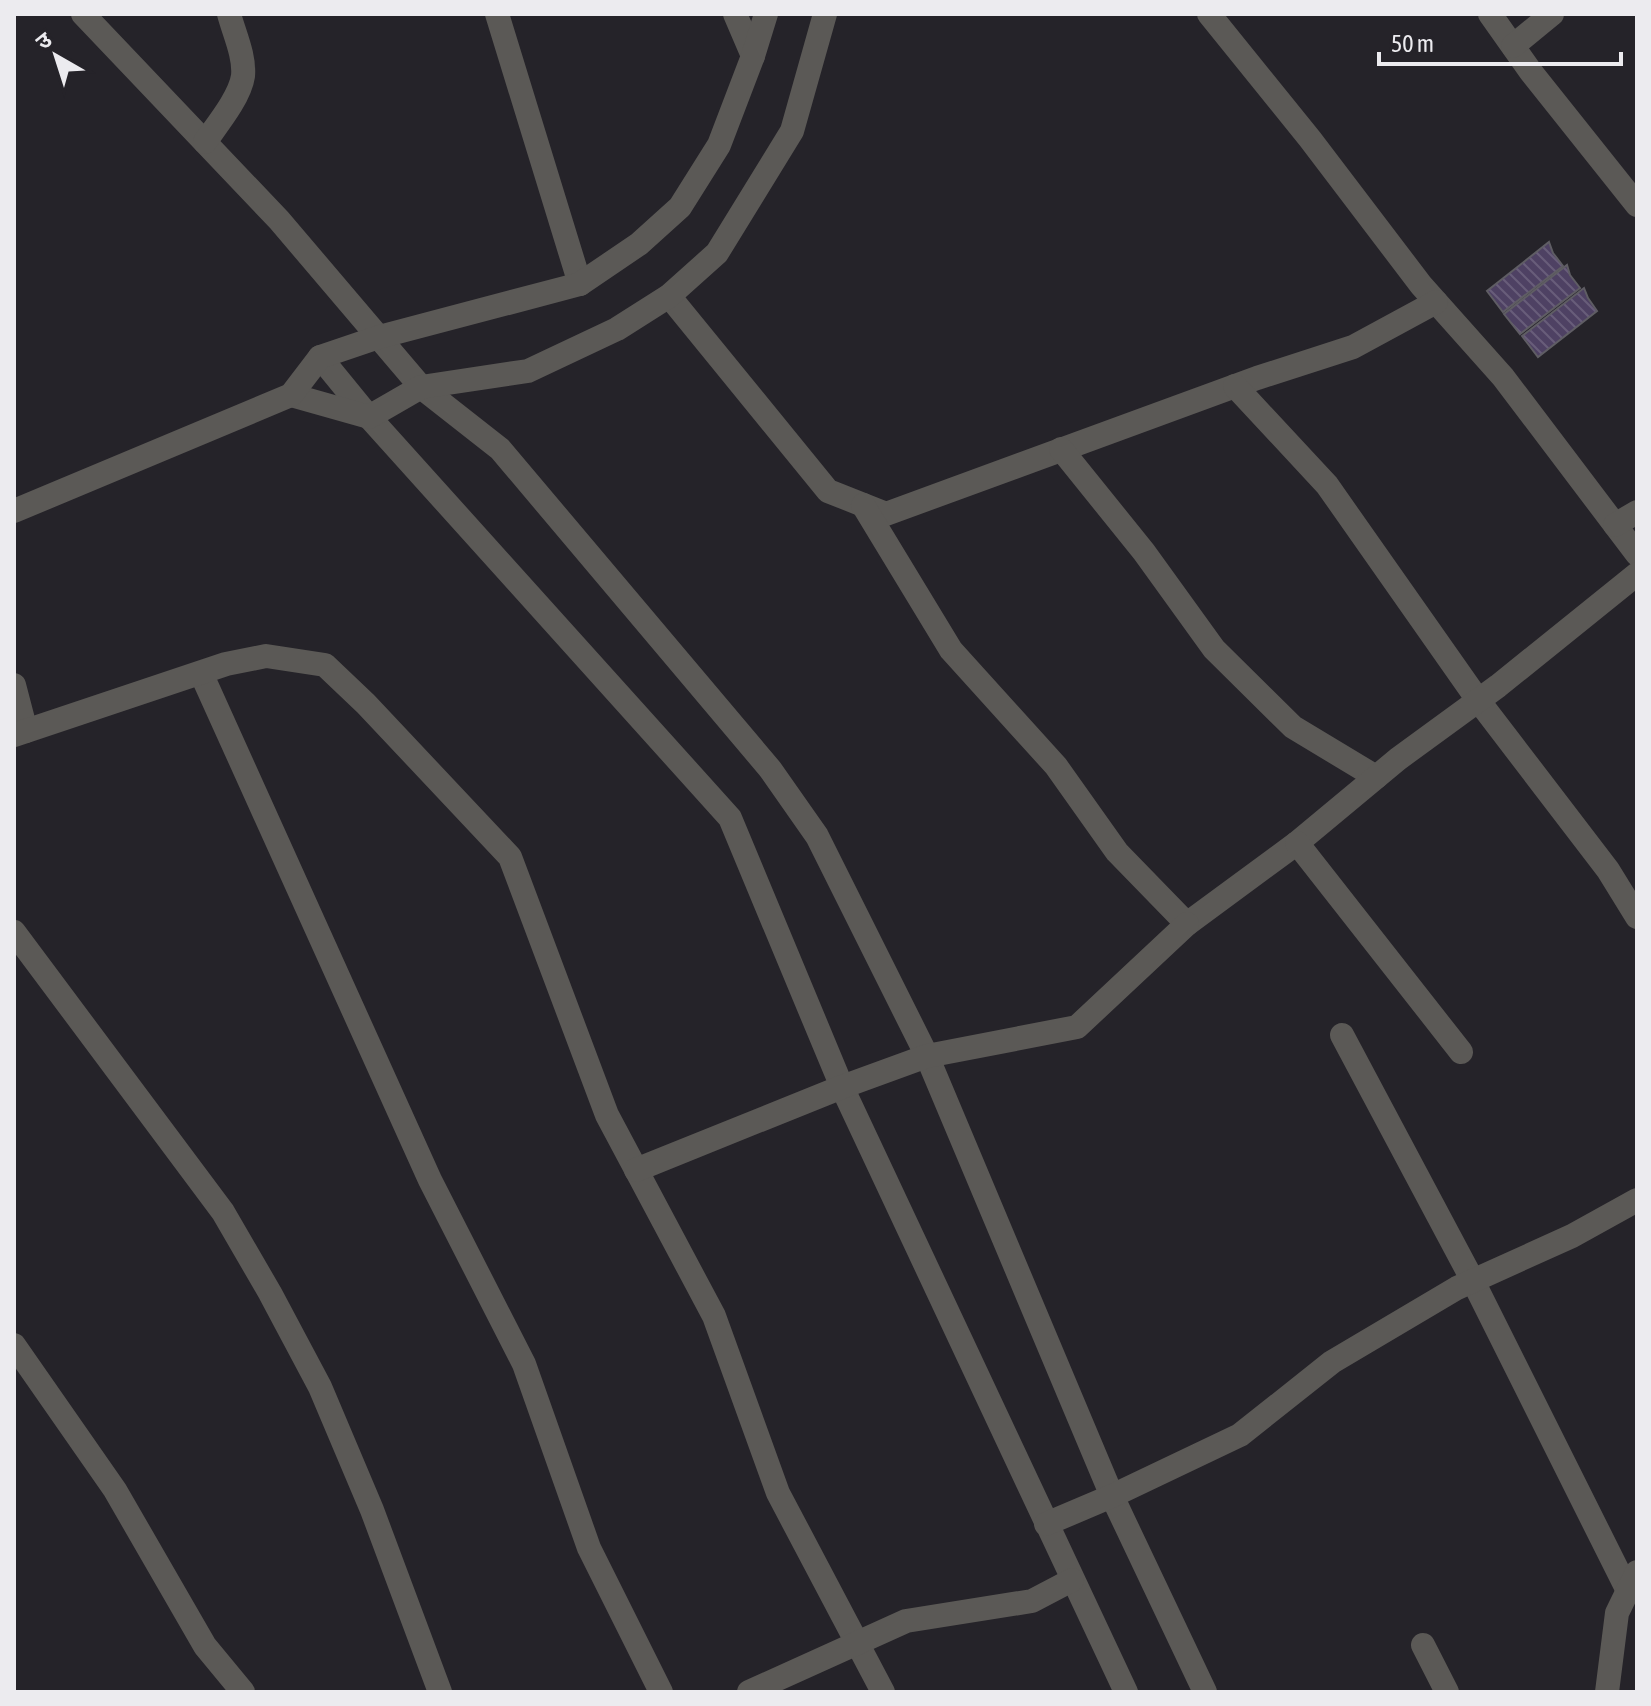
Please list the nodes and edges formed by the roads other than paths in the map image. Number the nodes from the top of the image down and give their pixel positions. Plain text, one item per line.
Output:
1 (83, 14) edge
2 (229, 14) edge
3 (497, 14) edge
4 (735, 14) edge
5 (766, 14) edge
6 (825, 14) edge
7 (1490, 14) edge
8 (1552, 14) edge
9 (1220, 19) edge
10 (1513, 46) junction
11 (753, 56) junction
12 (205, 142) junction
13 (1637, 205) edge
14 (580, 284) junction
15 (669, 296) junction
16 (1436, 302) junction
17 (379, 337) junction
18 (320, 357) junction
19 (1235, 386) junction
20 (421, 387) junction
21 (291, 395) junction
22 (369, 417) junction
23 (1061, 449) junction
24 (863, 505) junction
25 (14, 511) edge
26 (1637, 512) edge
27 (1615, 525) junction
28 (1637, 554) edge
29 (1637, 574) edge
30 (201, 673) junction
31 (14, 685) edge
32 (1478, 700) junction
33 (20, 733) edge
34 (1376, 777) junction
35 (1297, 843) junction
36 (1637, 917) edge
37 (1187, 924) junction
38 (14, 932) edge
39 (1342, 1035) dead end
40 (1461, 1052) dead end
41 (927, 1056) junction
42 (842, 1087) junction
43 (636, 1170) junction
44 (1637, 1200) edge
45 (1473, 1281) junction
46 (14, 1345) edge
47 (1112, 1496) junction
48 (1046, 1524) junction
49 (1072, 1580) junction
50 (1632, 1582) edge
51 (858, 1643) junction
52 (1423, 1645) dead end
53 (243, 1692) edge
54 (440, 1692) edge
55 (661, 1692) edge
56 (751, 1692) edge
57 (883, 1692) edge
58 (1126, 1692) edge
59 (1205, 1692) edge
60 (1447, 1692) edge
61 (1607, 1692) edge

1 - 12 street
2 - 12 street
3 - 14 street
4 - 11 street
5 - 11 street
6 - 15 street
7 - 10 street
8 - 10 street
9 - 16 street
10 - 13 street
11 - 14 street
12 - 17 street
14 - 17 street
15 - 20 street
15 - 24 street
16 - 19 street
16 - 27 street
17 - 18 street
17 - 20 street
18 - 21 street
18 - 22 street
19 - 23 street
19 - 32 street
20 - 22 street
20 - 41 street
21 - 22 street
21 - 25 street
22 - 42 street
23 - 24 street
23 - 34 street
24 - 37 street
26 - 27 street
27 - 28 street
29 - 32 street
30 - 33 street
30 - 43 street
30 - 55 street
31 - 33 street
32 - 34 street
32 - 36 street
34 - 35 street
35 - 37 street
35 - 40 street
37 - 41 street
38 - 54 street
39 - 45 street
41 - 42 street
41 - 47 street
42 - 43 street
42 - 48 street
43 - 51 street
44 - 45 street
45 - 47 street
45 - 50 street
46 - 53 street
47 - 48 street
47 - 59 street
48 - 49 street
49 - 51 street
49 - 58 street
50 - 61 street
51 - 56 street
51 - 57 street
52 - 60 street

